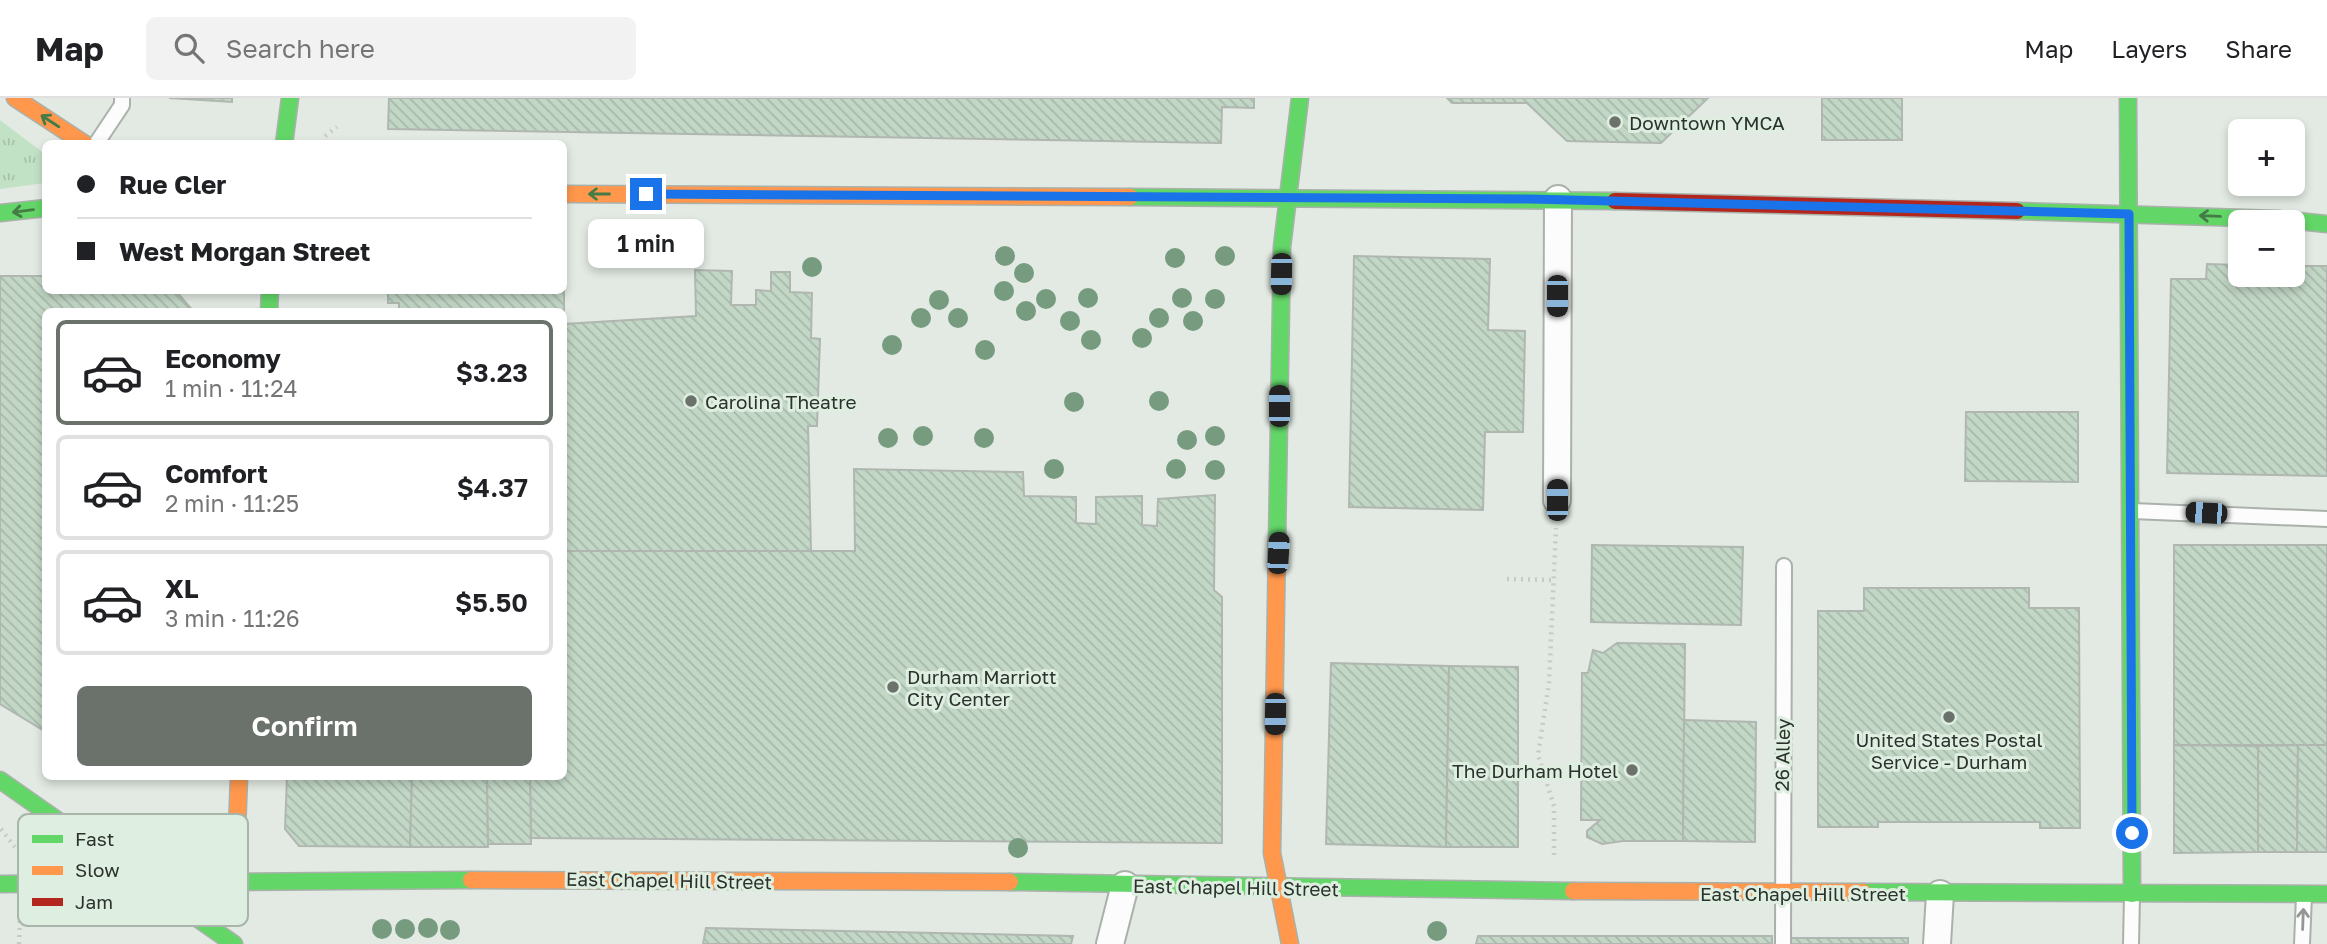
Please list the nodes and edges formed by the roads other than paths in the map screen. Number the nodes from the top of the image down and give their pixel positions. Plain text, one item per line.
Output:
1 (15, 98) edge
2 (122, 98) edge
3 (290, 98) edge
4 (1300, 98) edge
5 (2128, 98) edge
6 (79, 140) edge
7 (99, 140) edge
8 (285, 140) edge
9 (567, 194) edge
10 (1287, 198) junction
11 (1558, 199) junction
12 (42, 209) edge
13 (0, 214) edge
14 (2129, 214) junction
15 (2327, 224) edge
16 (1557, 500) road end
17 (2130, 511) junction
18 (2327, 519) edge
19 (1784, 566) dead end
20 (0, 780) edge
21 (239, 780) edge
22 (47, 814) edge
23 (237, 814) edge
24 (248, 882) edge
25 (0, 884) edge
26 (18, 884) edge
27 (1125, 885) junction
28 (1279, 889) junction
29 (1783, 893) junction
30 (1940, 894) junction
31 (2132, 894) junction
32 (2304, 894) junction
33 (2327, 894) edge
34 (207, 926) edge
35 (234, 926) edge
36 (234, 944) edge
37 (1110, 944) edge
38 (1290, 944) edge
39 (1783, 944) edge
40 (1937, 944) edge
41 (2131, 944) edge
42 (2302, 944) edge

6 -> 1 street
2 - 7 lane
3 - 8 street
4 - 10 street
5 - 14 street
10 -> 9 street
10 - 11 street
10 - 28 street
11 - 14 street
11 - 16 street
12 -> 13 street
15 -> 14 street
14 - 17 street
17 - 18 lane
17 - 31 street
19 - 29 lane, 26 Alley
20 - 22 street
21 - 23 street
24 - 27 street, East Chapel Hill Street
25 - 26 street, East Chapel Hill Street
27 - 28 street, East Chapel Hill Street
27 - 37 street
28 - 29 street, East Chapel Hill Street
28 - 38 street
29 - 30 street, East Chapel Hill Street
29 - 39 lane, 26 Alley
30 - 31 street, East Chapel Hill Street
30 - 40 street
31 - 32 street, East Chapel Hill Street
31 - 41 lane
32 - 33 street, East Chapel Hill Street
42 -> 32 lane
34 - 36 street
35 - 36 street

